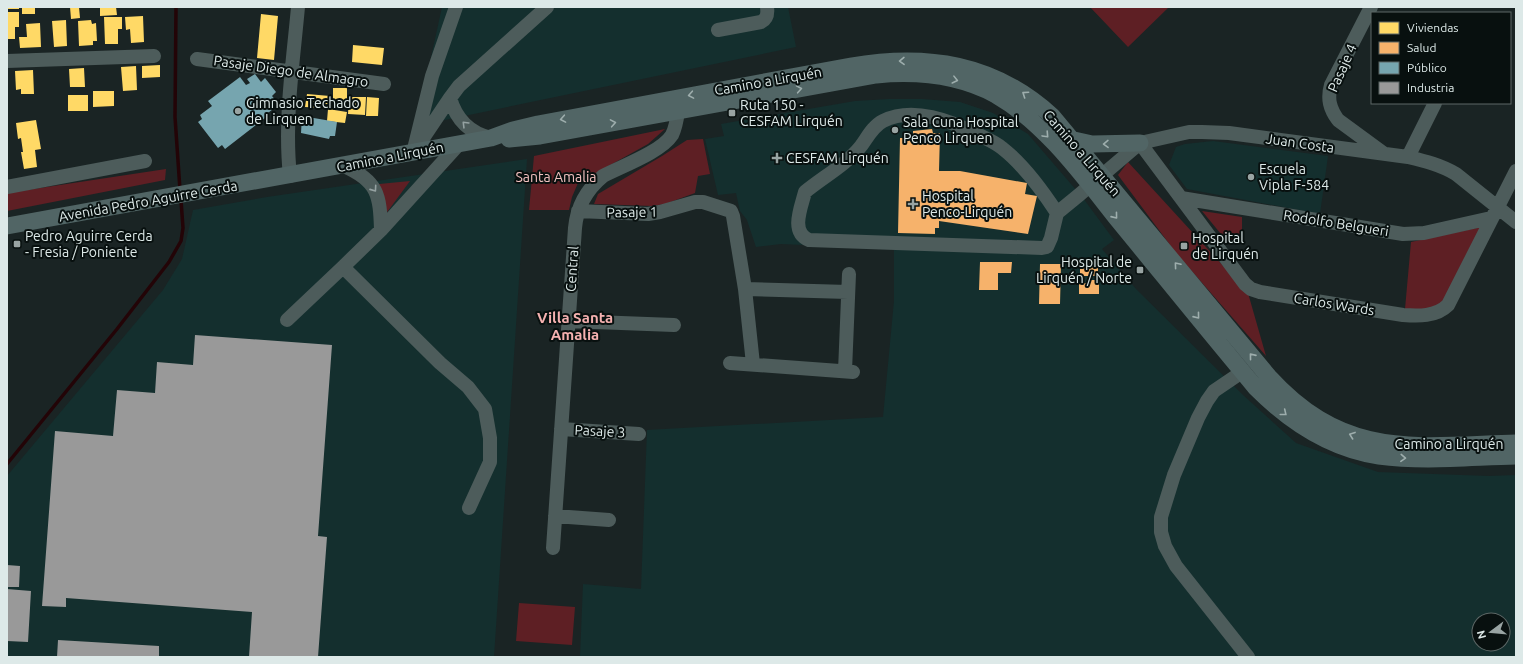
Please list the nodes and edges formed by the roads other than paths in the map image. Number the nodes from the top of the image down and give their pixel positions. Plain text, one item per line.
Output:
1 (298, 7) edge
2 (456, 7) edge
3 (546, 7) edge
4 (767, 7) edge
5 (1371, 7) edge
6 (718, 30) dead end
7 (154, 56) dead end
8 (197, 59) dead end
9 (7, 61) edge
10 (292, 72) junction
11 (384, 84) dead end
12 (450, 98) junction
13 (1434, 104) edge
14 (678, 111) junction
15 (491, 138) junction
16 (1074, 140) junction
17 (1140, 143) junction
18 (458, 144) junction
19 (413, 153) junction
20 (1385, 154) junction
21 (1408, 157) junction
22 (145, 161) dead end
23 (344, 166) junction
24 (290, 176) junction
25 (1514, 179) edge
26 (1096, 180) junction
27 (7, 188) edge
28 (1181, 198) junction
29 (578, 211) junction
30 (1494, 212) junction
31 (1057, 213) junction
32 (1516, 222) edge
33 (7, 226) edge
34 (381, 230) junction
35 (343, 268) junction
36 (849, 274) dead end
37 (745, 289) junction
38 (848, 292) junction
39 (287, 320) dead end
40 (568, 321) junction
41 (674, 325) dead end
42 (730, 362) dead end
43 (753, 364) junction
44 (1242, 372) junction
45 (561, 429) junction
46 (639, 434) dead end
47 (1516, 443) edge
48 (1516, 456) edge
49 (469, 508) dead end
50 (555, 516) junction
51 (609, 520) dead end
52 (553, 548) dead end
53 (1248, 657) edge

1 - 10 street
2 - 19 street
3 - 12 street
4 - 6 street
5 - 20 street, Pasaje 4
7 - 9 street
8 - 10 street, Pasaje Diego de Almagro
10 - 11 street, Pasaje Diego de Almagro
10 - 24 street
15 -> 12 street
12 - 19 street
13 - 21 street
15 -> 14 main road, Camino a Lirquén
14 -> 26 main road, Camino a Lirquén
14 - 29 street, Central
16 -> 15 main road, Camino a Lirquén
15 - 18 main road, Camino a Lirquén
17 -> 16 main road
16 - 26 main road, Camino a Lirquén
17 - 20 street, Juan Costa
17 - 26 street, Juan Costa
17 - 28 street, Carlos Wards
18 - 19 main road, Camino a Lirquén
18 - 34 street
19 - 23 main road, Camino a Lirquén
20 - 21 street, Juan Costa
21 - 30 street, Juan Costa
22 - 27 street
23 - 24 main road, Camino a Lirquén
23 -> 34 street
24 - 33 main road, Avenida Pedro Aguirre Cerda
25 - 30 street, Carlos Wards
26 - 31 street, Juan Costa
26 -> 44 main road, Camino a Lirquén
47 -> 26 main road, Camino a Lirquén
28 - 30 street, Rodolfo Belgueri
28 - 30 street, Carlos Wards
29 - 37 street, Pasaje 1
29 - 40 street, Central
30 - 32 street, Juan Costa
31 - 31 street
34 - 35 street
35 - 39 street
35 - 49 street
36 - 38 street
37 - 38 street
37 - 43 street
38 - 43 street
40 - 41 street
40 - 45 street, Central
42 - 43 street
44 -> 48 main road, Camino a Lirquén
44 - 53 street
45 - 46 street, Pasaje 3
45 - 50 street, Central
50 - 51 street
50 - 52 street, Central

